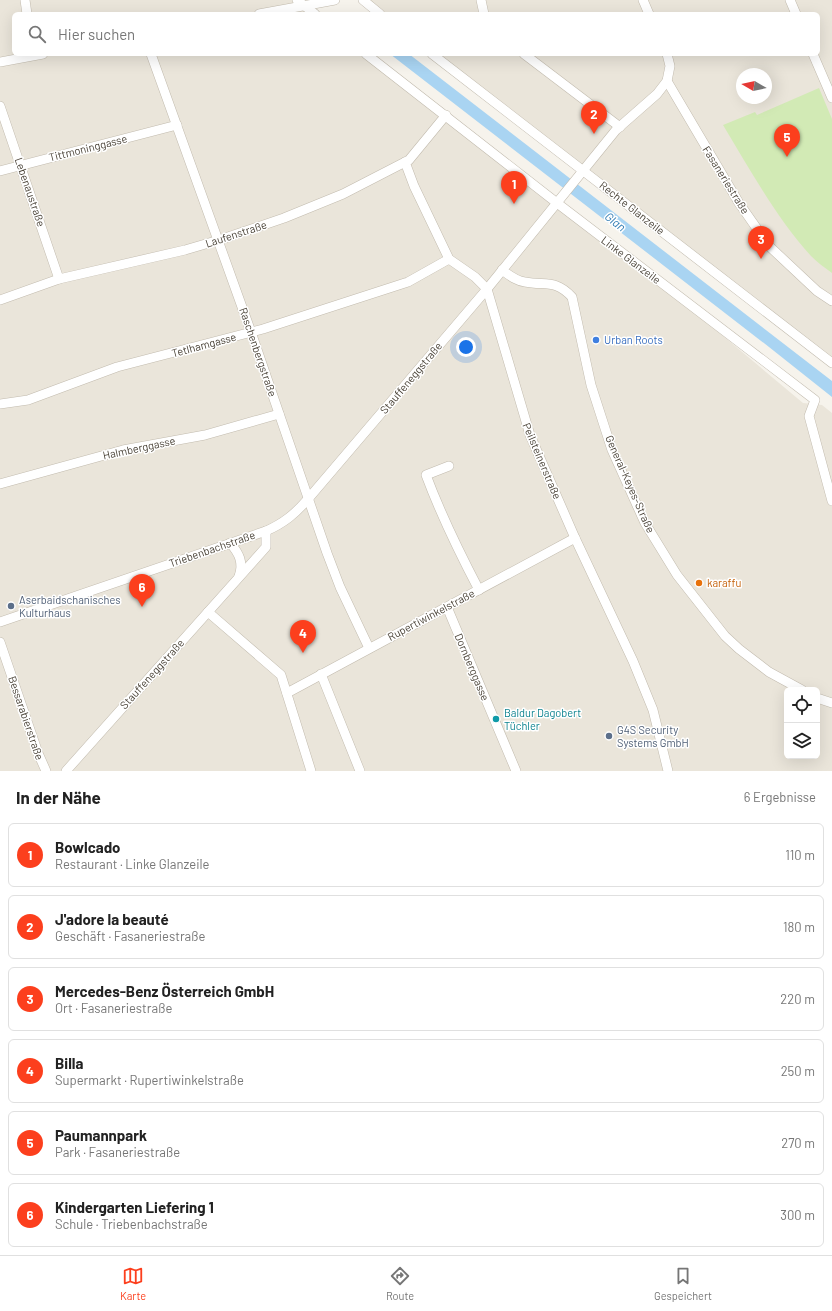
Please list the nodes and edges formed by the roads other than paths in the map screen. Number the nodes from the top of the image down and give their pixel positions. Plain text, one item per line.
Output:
1 (25, 0) edge
2 (297, 0) edge
3 (335, 0) edge
4 (363, 0) edge
5 (481, 0) edge
6 (643, 0) edge
7 (790, 0) edge
8 (307, 5) junction
9 (27, 12) edge
10 (270, 12) edge
11 (313, 12) edge
12 (378, 12) edge
13 (484, 12) edge
14 (648, 12) edge
15 (795, 12) edge
16 (31, 56) edge
17 (152, 56) edge
18 (369, 56) edge
19 (435, 56) edge
20 (527, 56) edge
21 (668, 56) edge
22 (814, 56) edge
23 (0, 62) edge
24 (667, 82) junction
25 (832, 98) edge
26 (0, 106) edge
27 (446, 115) junction
28 (177, 125) junction
29 (620, 127) junction
30 (405, 162) junction
31 (21, 165) junction
32 (582, 170) junction
33 (0, 171) edge
34 (559, 200) junction
35 (219, 240) junction
36 (449, 259) junction
37 (502, 270) junction
38 (59, 279) junction
39 (487, 289) junction
40 (0, 300) edge
41 (832, 301) edge
42 (251, 332) junction
43 (832, 362) edge
44 (0, 404) edge
45 (279, 414) junction
46 (449, 466) dead end
47 (0, 484) edge
48 (308, 499) junction
49 (832, 501) edge
50 (266, 531) junction
51 (575, 538) junction
52 (230, 543) junction
53 (239, 577) junction
54 (478, 590) junction
55 (447, 607) junction
56 (208, 612) junction
57 (0, 622) edge
58 (0, 642) edge
59 (369, 648) junction
60 (321, 674) junction
61 (796, 687) edge
62 (287, 692) junction
63 (820, 699) edge
64 (832, 703) edge
65 (46, 771) edge
66 (66, 771) edge
67 (310, 771) edge
68 (360, 771) edge
69 (516, 771) edge
70 (668, 771) edge

1 - 9 street
2 - 8 street
3 - 8 street
4 - 12 street
5 - 13 street
6 - 14 street
7 - 15 street
8 - 10 street
8 - 11 street
16 - 23 street
17 - 28 street, Raschenbergstraße
18 - 27 street, Linke Glanzeile
19 - 32 street, Rechte Glanzeile
20 - 29 street
21 - 24 street
22 - 25 street
24 - 29 street
24 - 41 street, Fasaneriestraße
26 - 31 street, Lebenaustraße
27 - 30 street, Laufenstraße
27 - 34 street, Linke Glanzeile
28 - 31 street, Tittmoninggasse
28 - 35 street, Raschenbergstraße
29 - 32 street
30 - 35 street, Laufenstraße
30 - 36 street
31 - 33 street, Tittmoninggasse
31 - 38 street, Lebenaustraße
32 - 34 street, Stauffeneggstraße
32 - 43 street, Rechte Glanzeile
34 - 37 street, Stauffeneggstraße
34 - 49 street, Linke Glanzeile
35 - 38 street, Laufenstraße
35 - 42 street, Raschenbergstraße
36 - 39 street
36 - 42 street, Tetlhamgasse
37 - 39 street, Stauffeneggstraße
37 - 61 street, General-Keyes-Straße
38 - 40 street, Laufenstraße
39 - 48 street, Stauffeneggstraße
39 - 51 street, Peilsteinerstraße
42 - 44 street, Tetlhamgasse
42 - 45 street, Raschenbergstraße
45 - 47 street, Halmberggasse
45 - 48 street, Raschenbergstraße
46 - 54 street
48 - 50 street, Stauffeneggstraße
48 - 59 street, Raschenbergstraße
50 - 52 street, Triebenbachstraße
50 - 53 street, Stauffeneggstraße
51 - 54 street, Rupertiwinkelstraße
51 - 70 street, Peilsteinerstraße
52 - 53 street
52 - 57 street, Triebenbachstraße
53 - 56 street, Stauffeneggstraße
54 - 55 street, Rupertiwinkelstraße
55 - 59 street, Rupertiwinkelstraße
55 - 69 street, Dornberggasse
56 - 62 street
56 - 66 street, Stauffeneggstraße
58 - 65 street, Bessarabierstraße
59 - 60 street, Rupertiwinkelstraße
60 - 62 street, Rupertiwinkelstraße
60 - 68 street
62 - 67 street
63 - 64 street

